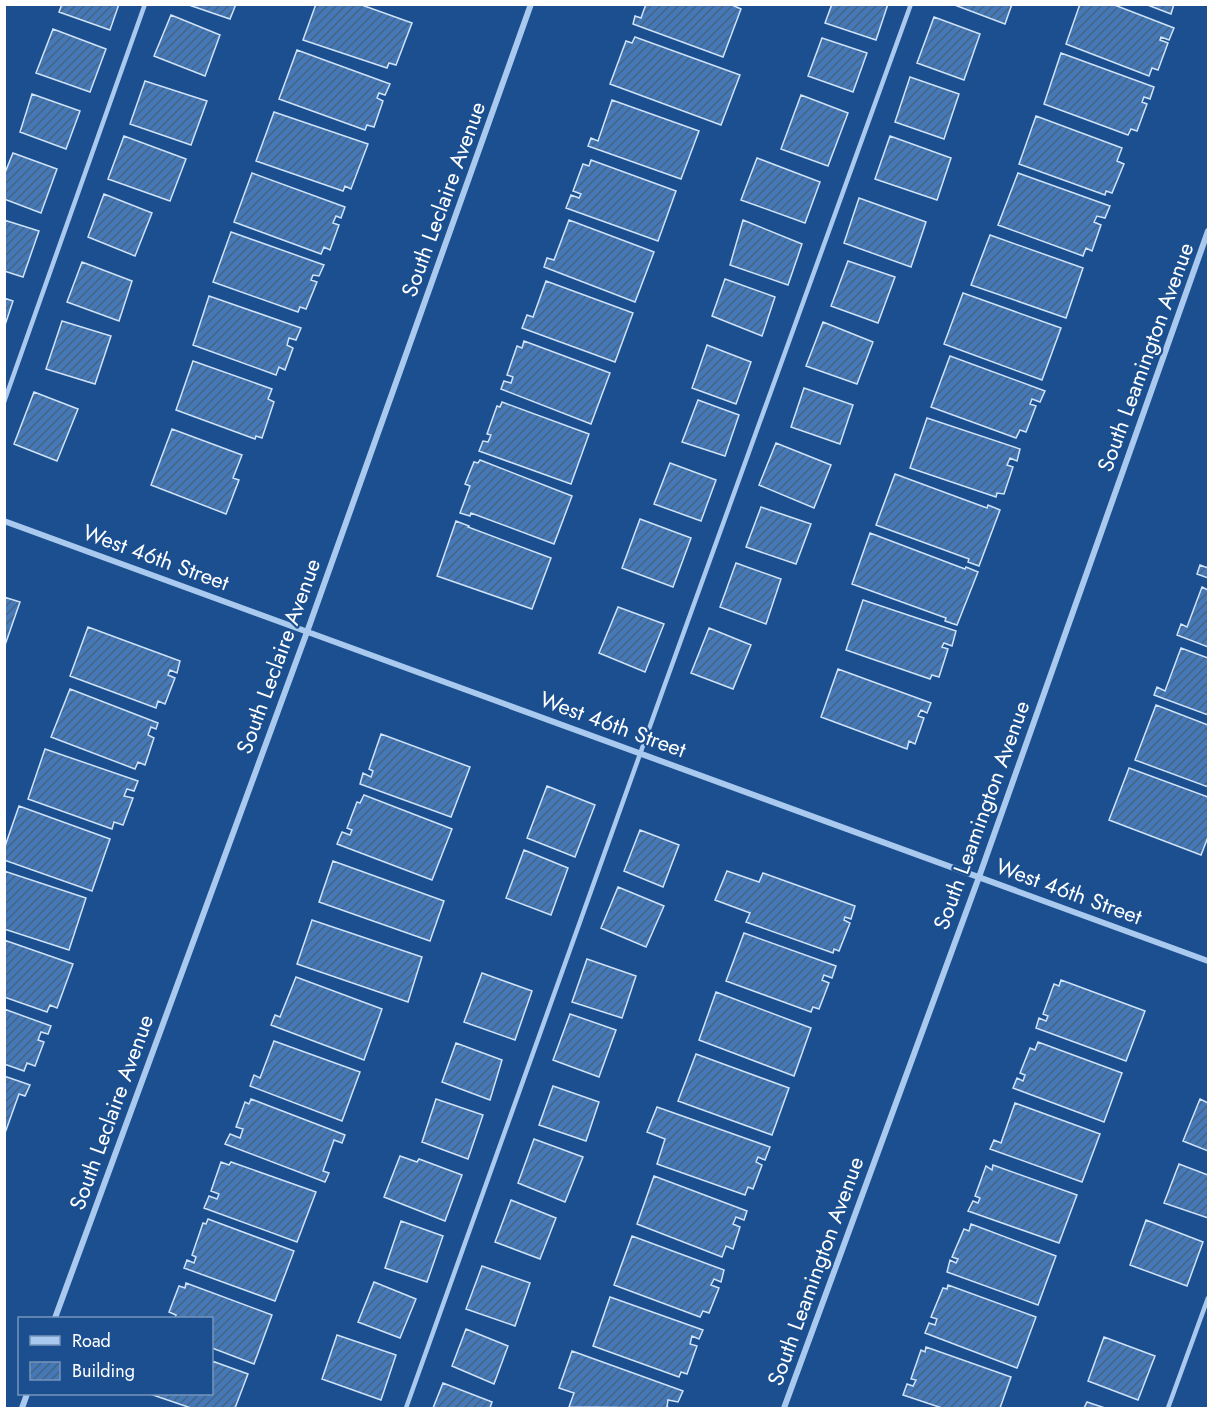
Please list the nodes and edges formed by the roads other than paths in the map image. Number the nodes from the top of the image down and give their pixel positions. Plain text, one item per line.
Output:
1 (145, 4) edge
2 (531, 4) edge
3 (911, 4) edge
4 (1209, 231) edge
5 (4, 402) edge
6 (4, 521) edge
7 (307, 632) junction
8 (640, 753) junction
9 (979, 877) junction
10 (1209, 961) edge
11 (1209, 1298) edge
12 (55, 1317) edge
13 (406, 1408) edge
14 (784, 1408) edge
15 (1168, 1408) edge

1 - 5 lane
2 - 7 street, South Leclaire Avenue
3 - 8 lane
4 - 9 street, South Leamington Avenue
6 - 7 street, West 46th Street
7 - 8 street, West 46th Street
7 - 12 street, South Leclaire Avenue
8 - 9 street, West 46th Street
8 - 13 lane
9 - 10 street, West 46th Street
9 - 14 street, South Leamington Avenue
11 - 15 lane

